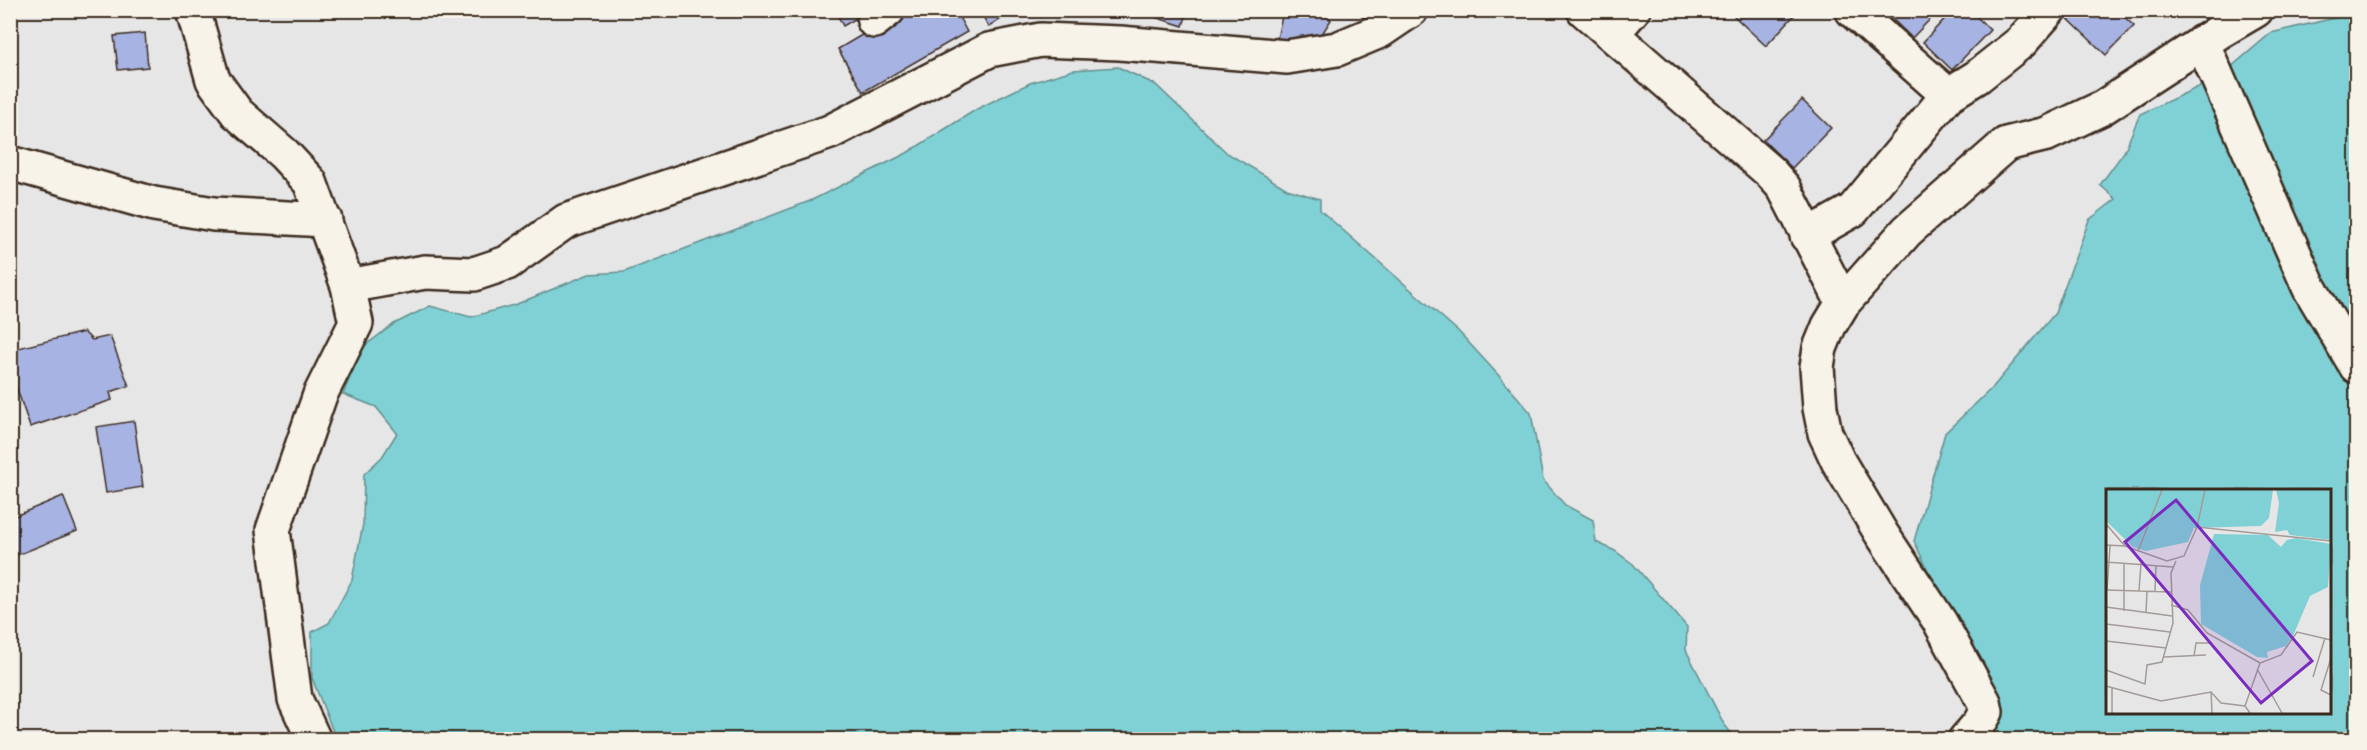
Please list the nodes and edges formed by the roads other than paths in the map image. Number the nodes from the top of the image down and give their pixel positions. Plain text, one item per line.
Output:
1 (193, 10) edge
2 (1411, 10) edge
3 (1584, 10) edge
4 (1852, 10) edge
5 (2049, 10) edge
6 (2256, 10) edge
7 (1622, 22) edge
8 (2202, 42) junction
9 (1948, 95) junction
10 (10, 163) edge
11 (325, 220) junction
12 (1807, 236) junction
13 (348, 286) junction
14 (1843, 303) junction
15 (2356, 366) edge
16 (1978, 734) edge
17 (314, 740) edge

1 - 11 street
2 - 13 street
3 - 7 street
4 - 9 street
5 - 9 street
6 - 8 street
7 - 12 street
8 - 14 street
8 - 15 street
9 - 12 street
10 - 11 street
11 - 13 street
12 - 14 street
13 - 17 street
14 - 16 street

